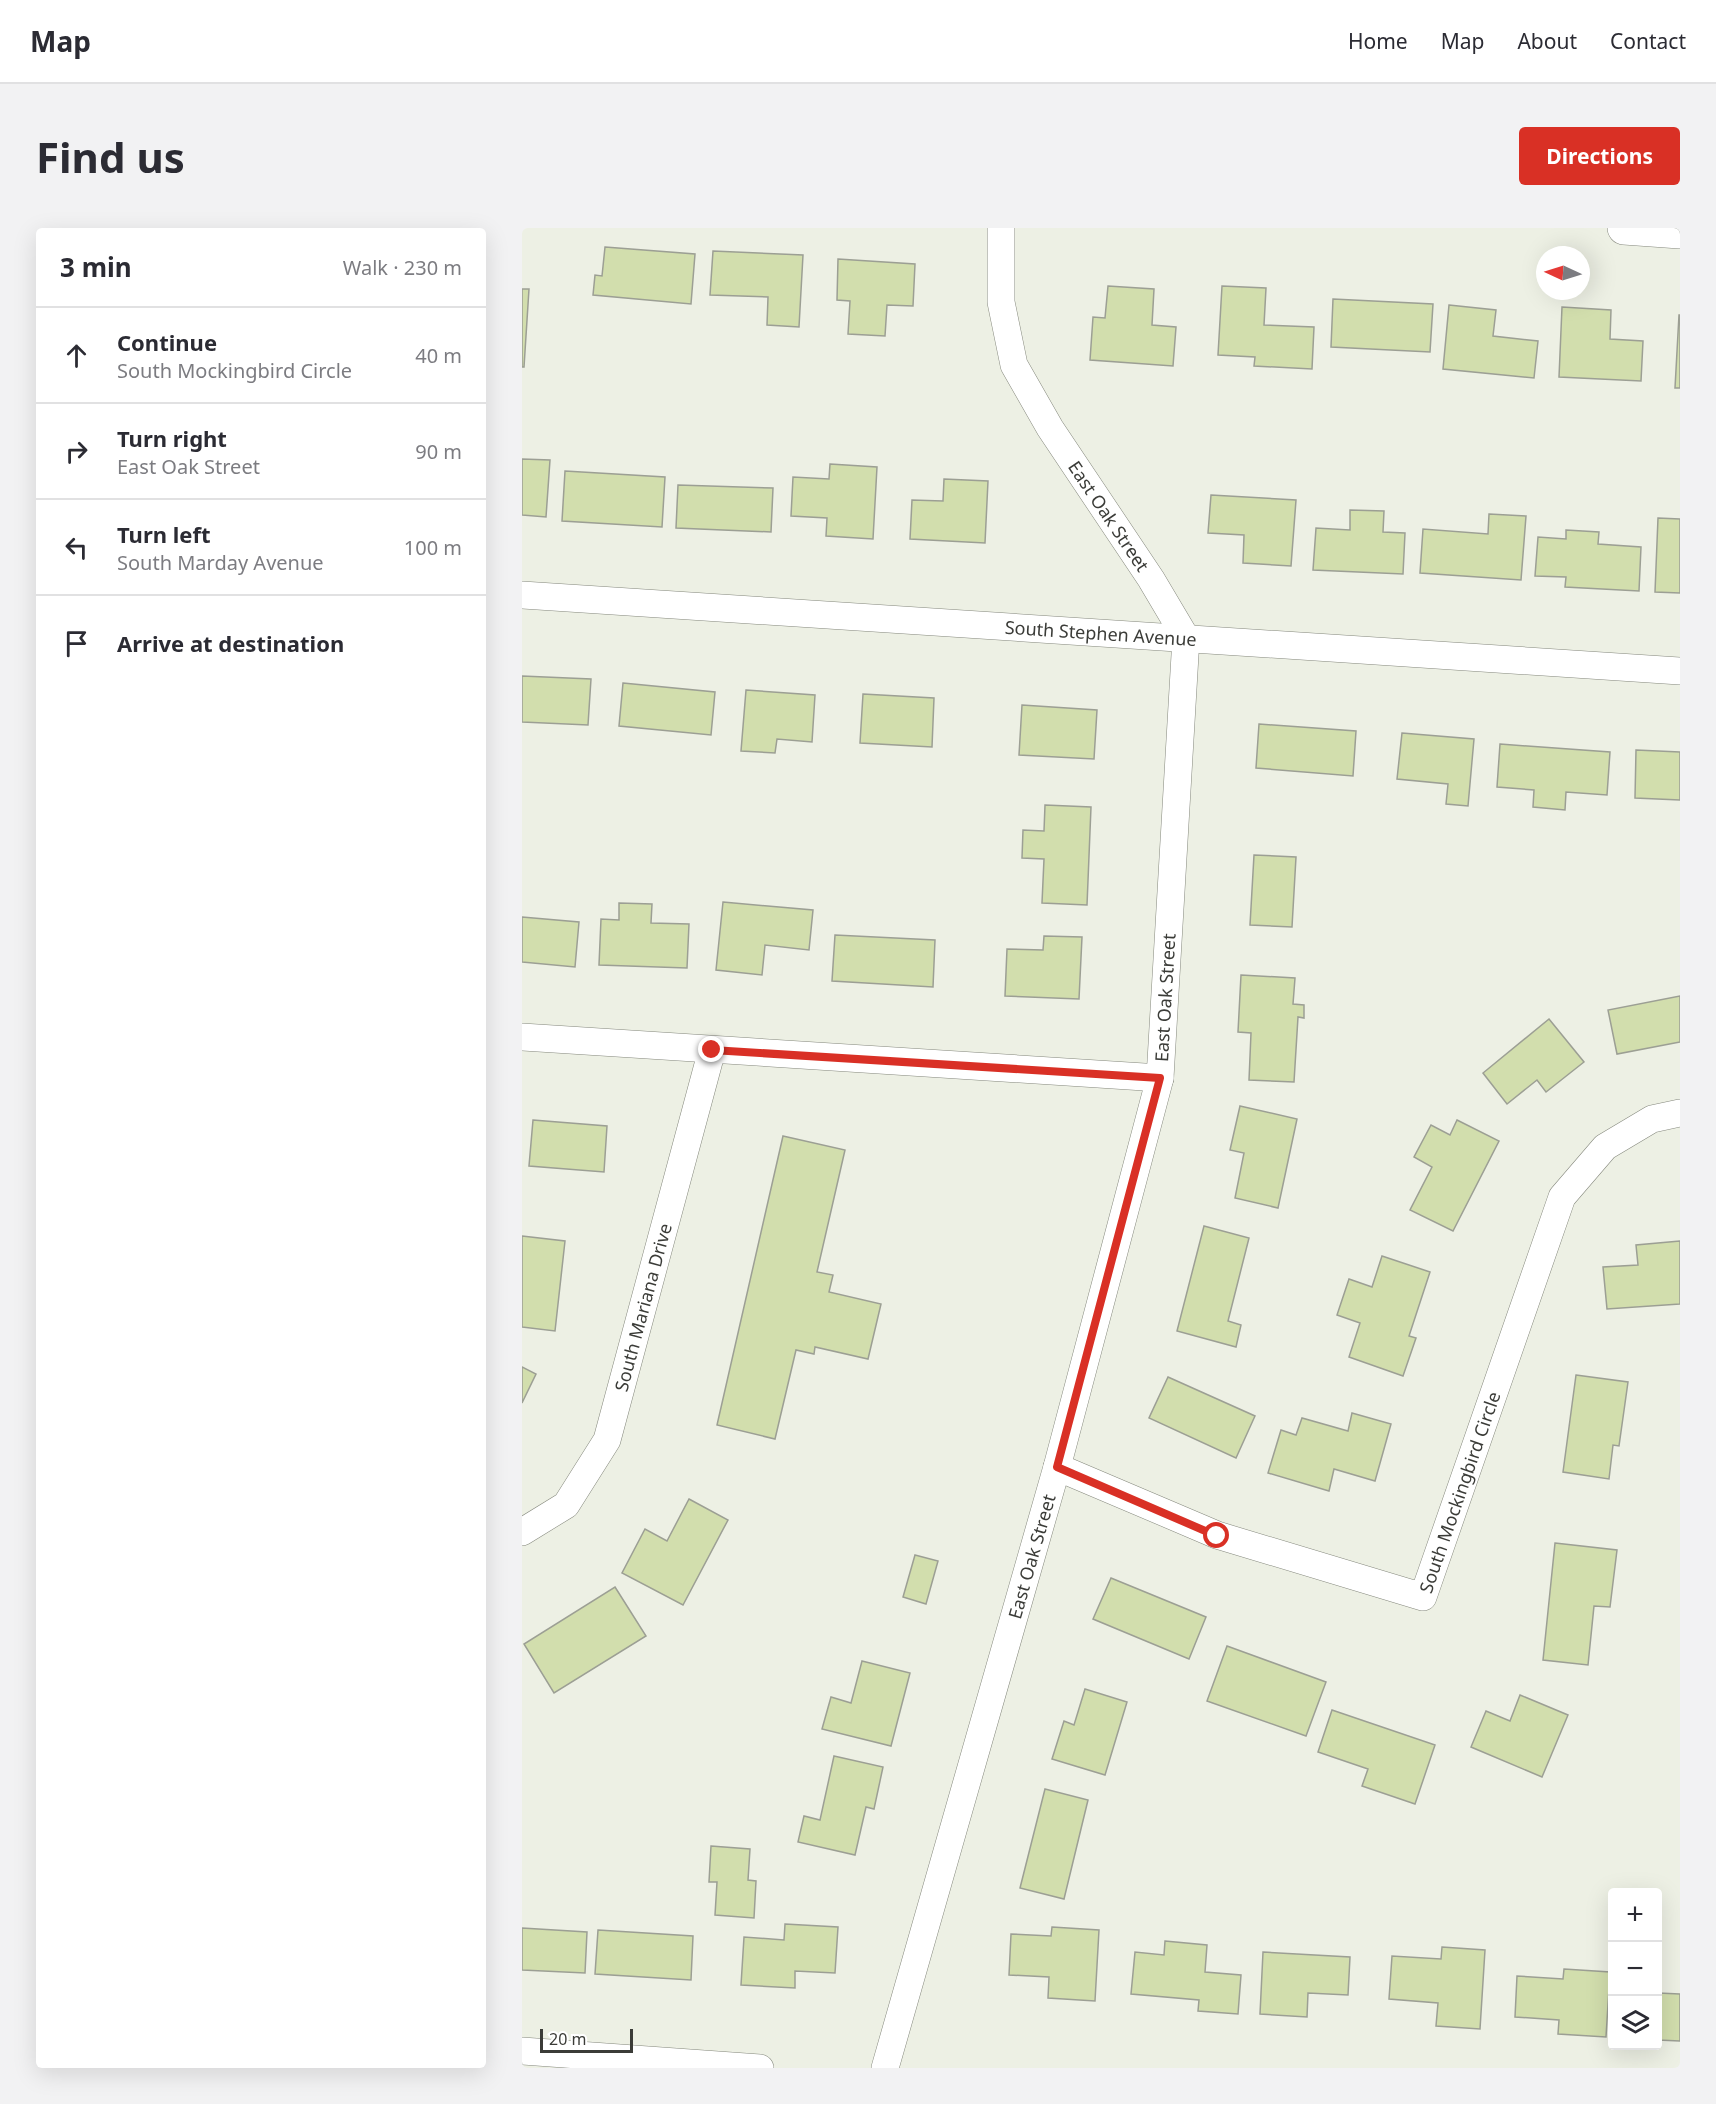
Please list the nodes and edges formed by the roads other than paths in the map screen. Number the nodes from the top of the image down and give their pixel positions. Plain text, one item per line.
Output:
1 (1001, 228) edge
2 (1624, 228) edge
3 (1680, 232) edge
4 (522, 595) edge
5 (1186, 638) junction
6 (1680, 671) edge
7 (522, 1037) edge
8 (712, 1050) junction
9 (1160, 1078) junction
10 (1680, 1113) edge
11 (1057, 1467) junction
12 (522, 1532) edge
13 (522, 2051) edge
14 (760, 2068) edge
15 (885, 2068) edge

1 - 5 street, East Oak Street
2 - 3 street
4 - 5 street, South Stephen Avenue
5 - 6 street, South Stephen Avenue
5 - 9 street, East Oak Street
7 - 8 street
8 - 9 street
8 - 12 street, South Mariana Drive
9 - 11 street, East Oak Street
10 - 11 street, South Mockingbird Circle
11 - 15 street, East Oak Street
13 - 14 street

